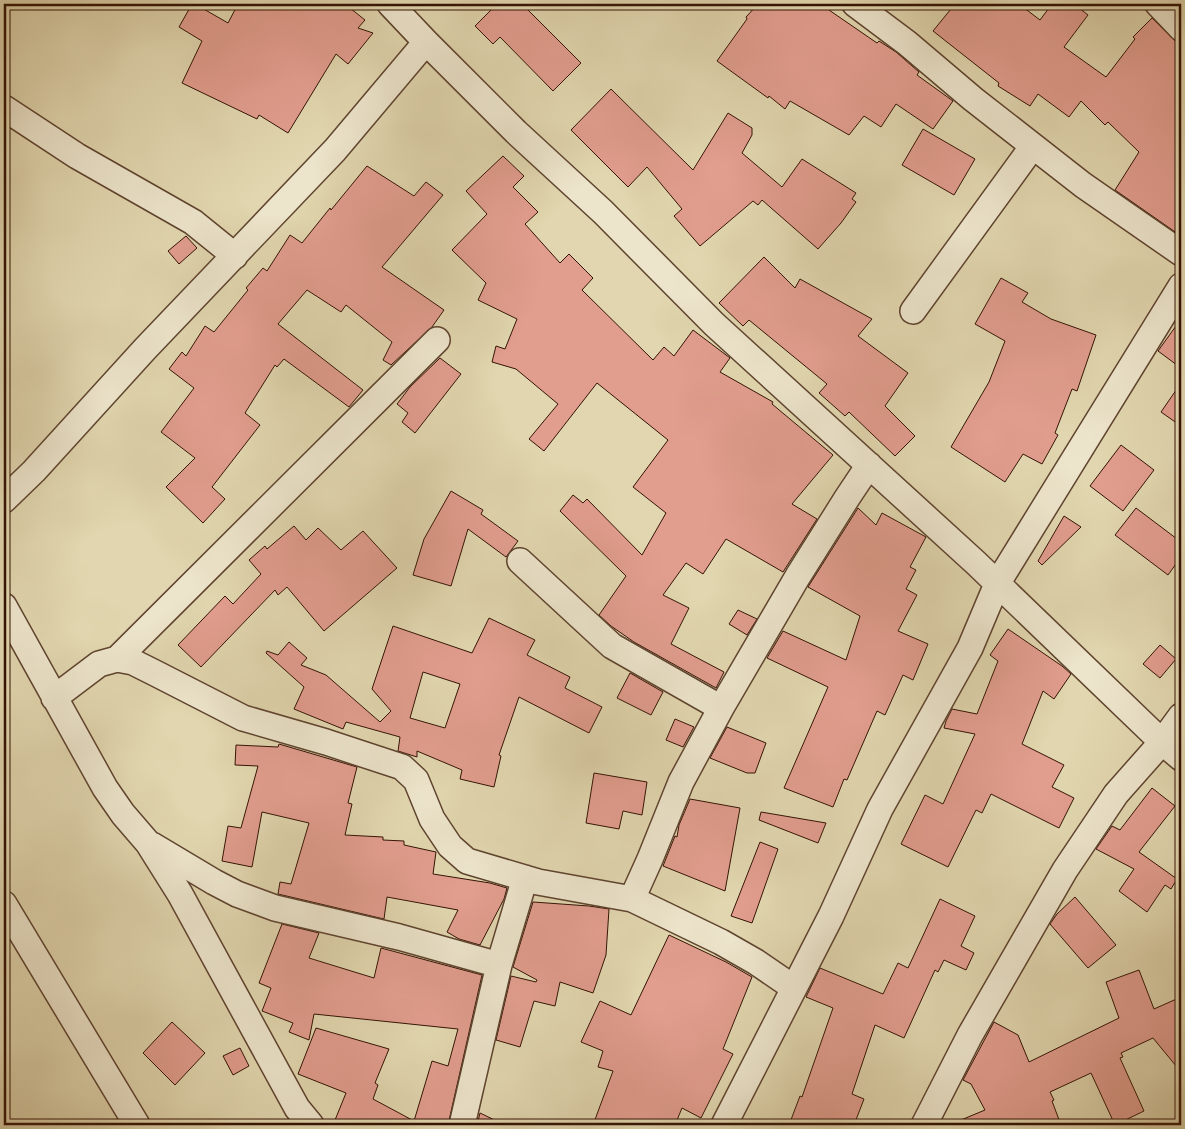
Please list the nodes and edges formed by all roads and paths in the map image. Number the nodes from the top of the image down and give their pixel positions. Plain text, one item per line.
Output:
1 (390, 4) edge
2 (855, 4) edge
3 (1158, 4) edge
4 (1181, 28) edge
5 (426, 42) junction
6 (4, 108) edge
7 (1033, 146) junction
8 (1181, 253) edge
9 (235, 256) junction
10 (1181, 286) edge
11 (913, 311) dead end
12 (437, 340) dead end
13 (870, 465) junction
14 (4, 500) edge
15 (520, 561) dead end
16 (997, 584) junction
17 (4, 606) edge
18 (117, 658) junction
19 (54, 698) junction
20 (721, 708) junction
21 (1181, 716) edge
22 (1162, 742) junction
23 (1181, 758) edge
24 (148, 843) junction
25 (525, 878) junction
26 (632, 899) junction
27 (7, 916) edge
28 (499, 965) junction
29 (794, 988) junction
30 (137, 1125) edge
31 (311, 1125) edge
32 (462, 1125) edge
33 (724, 1125) edge
34 (924, 1125) edge

1 - 5 street
2 - 7 street
3 - 4 street
5 - 9 street
5 - 13 street
6 - 9 street
7 - 8 street
7 - 11 street
9 - 14 street
10 - 16 street
12 - 18 street
13 - 16 street
13 - 20 street
15 - 20 street
16 - 22 street
16 - 29 street
17 - 19 street
18 - 19 street
18 - 25 street
19 - 24 street
20 - 26 street
21 - 22 street
22 - 23 street
22 - 34 street
24 - 28 street
24 - 31 street
25 - 26 street
25 - 28 street
26 - 29 street
27 - 30 street
28 - 32 street
29 - 33 street

